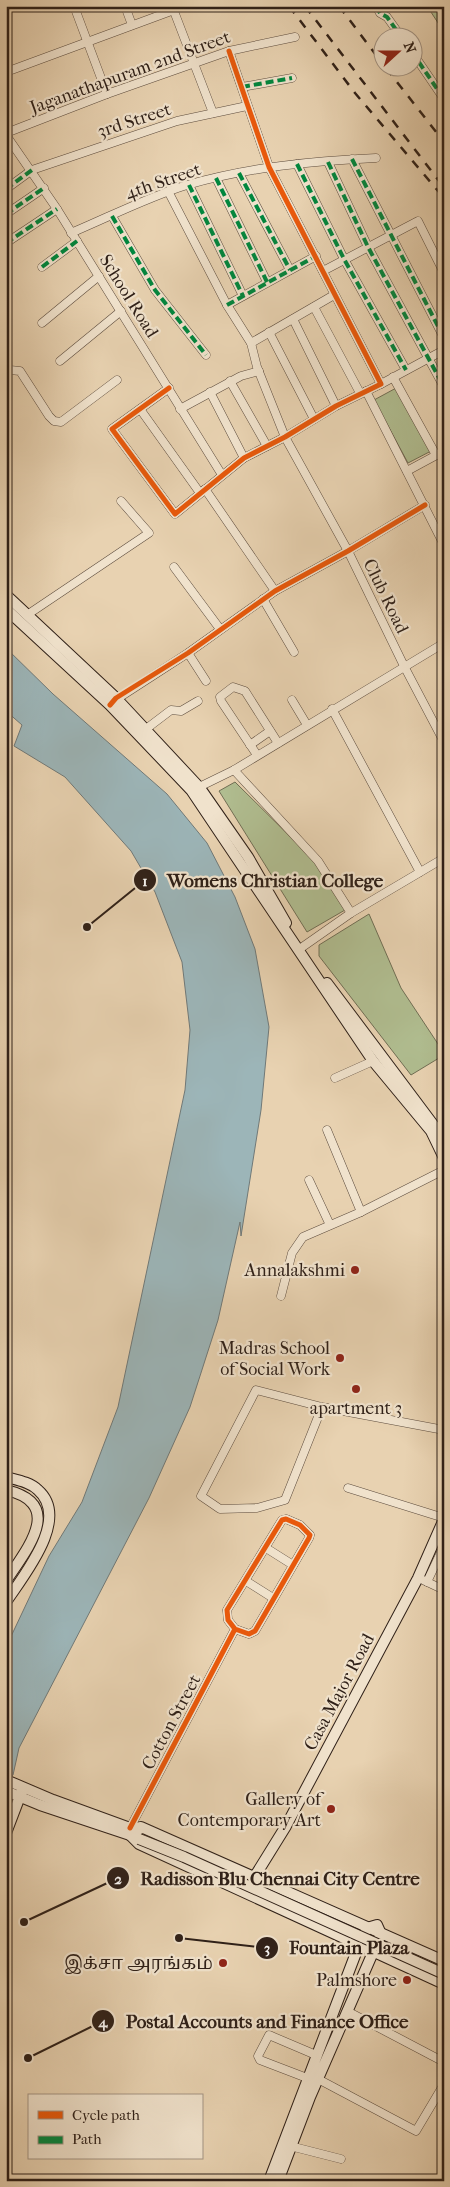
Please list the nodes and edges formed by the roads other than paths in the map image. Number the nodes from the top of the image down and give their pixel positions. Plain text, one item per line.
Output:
1 (74, 6) edge
2 (126, 6) edge
3 (376, 6) edge
4 (173, 8) edge
5 (132, 25) junction
6 (395, 28) edge
7 (295, 37) dead end
8 (88, 42) junction
9 (229, 51) junction
10 (194, 64) junction
11 (422, 66) edge
12 (6, 72) edge
13 (292, 78) dead end
14 (242, 87) junction
15 (107, 94) junction
16 (444, 98) edge
17 (246, 106) junction
18 (213, 113) junction
19 (6, 134) edge
20 (376, 158) dead end
21 (352, 159) junction
22 (328, 162) junction
23 (297, 164) junction
24 (268, 167) junction
25 (32, 170) junction
26 (239, 173) junction
27 (216, 178) junction
28 (189, 185) junction
29 (44, 188) junction
30 (6, 189) edge
31 (168, 191) junction
32 (57, 209) junction
33 (6, 214) edge
34 (112, 216) junction
35 (71, 233) junction
36 (392, 234) junction
37 (76, 242) junction
38 (6, 243) edge
39 (368, 247) junction
40 (316, 256) junction
41 (344, 259) junction
42 (42, 267) dead end
43 (290, 270) junction
44 (323, 271) junction
45 (444, 273) edge
46 (99, 276) junction
47 (267, 282) junction
48 (334, 295) junction
49 (243, 296) junction
50 (227, 305) junction
51 (314, 307) junction
52 (121, 310) junction
53 (293, 318) junction
54 (42, 323) dead end
55 (269, 332) junction
56 (444, 338) edge
57 (252, 342) junction
58 (444, 350) edge
59 (206, 355) dead end
60 (429, 358) junction
61 (60, 361) dead end
62 (406, 370) junction
63 (259, 371) junction
64 (6, 373) edge
65 (393, 378) junction
66 (116, 380) dead end
67 (230, 381) junction
68 (382, 384) junction
69 (444, 387) edge
70 (169, 388) junction
71 (210, 392) junction
72 (363, 392) junction
73 (336, 406) junction
74 (140, 409) junction
75 (180, 409) junction
76 (314, 419) junction
77 (285, 437) junction
78 (268, 446) junction
79 (444, 451) edge
80 (436, 455) junction
81 (244, 458) junction
82 (407, 471) junction
83 (222, 475) junction
84 (203, 491) junction
85 (122, 501) dead end
86 (425, 506) junction
87 (444, 545) edge
88 (348, 551) junction
89 (174, 567) dead end
90 (274, 590) junction
91 (6, 596) edge
92 (263, 599) junction
93 (6, 609) edge
94 (28, 615) junction
95 (220, 629) junction
96 (444, 643) edge
97 (188, 652) junction
98 (294, 652) dead end
99 (404, 666) junction
100 (206, 681) dead end
101 (292, 700) dead end
102 (113, 701) junction
103 (198, 701) dead end
104 (332, 709) junction
105 (306, 725) junction
106 (146, 729) junction
107 (270, 731) junction
108 (444, 742) edge
109 (278, 743) junction
110 (250, 745) junction
111 (257, 755) junction
112 (234, 770) junction
113 (195, 789) junction
114 (444, 858) edge
115 (420, 872) junction
116 (351, 914) junction
117 (301, 948) junction
118 (373, 1060) junction
119 (335, 1078) dead end
120 (327, 1130) dead end
121 (444, 1144) edge
122 (444, 1158) edge
123 (444, 1170) edge
124 (309, 1180) dead end
125 (361, 1212) junction
126 (330, 1225) junction
127 (281, 1296) dead end
128 (322, 1407) junction
129 (444, 1430) edge
130 (6, 1477) edge
131 (348, 1488) dead end
132 (6, 1490) edge
133 (444, 1519) edge
134 (440, 1532) edge
135 (444, 1546) edge
136 (266, 1548) junction
137 (293, 1565) junction
138 (422, 1580) junction
139 (6, 1581) edge
140 (246, 1581) junction
141 (444, 1590) edge
142 (273, 1598) junction
143 (6, 1602) edge
144 (235, 1629) junction
145 (8, 1787) edge
146 (20, 1796) junction
147 (40, 1805) junction
148 (10, 1818) edge
149 (6, 1833) edge
150 (135, 1833) junction
151 (255, 1876) junction
152 (328, 1910) junction
153 (320, 1927) junction
154 (375, 1929) junction
155 (359, 1945) junction
156 (373, 1952) junction
157 (444, 1961) edge
158 (444, 1967) edge
159 (444, 1974) edge
160 (444, 1984) edge
161 (347, 2011) junction
162 (316, 2055) junction
163 (444, 2062) edge
164 (313, 2076) junction
165 (444, 2084) edge
166 (290, 2146) junction
167 (341, 2159) dead end
168 (268, 2181) edge
169 (278, 2181) edge

1 - 8 street
2 - 5 street
3 - 6 street
4 - 5 street
4 - 10 street
5 - 8 street
7 - 9 street, Jaganathapuram 2nd Street
8 - 12 street
8 - 15 street
9 - 10 street, Jaganathapuram 2nd Street
9 - 14 street
10 - 15 street, Jaganathapuram 2nd Street
10 - 18 street
11 - 16 street
13 - 14 street
14 - 17 street
15 - 19 street, Jaganathapuram 2nd Street
17 - 18 street, 3rd Street
17 - 24 street
18 - 25 street, 3rd Street
19 - 25 street, School Road
20 - 21 street, 4th Street
21 - 22 street, 4th Street
21 - 36 street
22 - 23 street, 4th Street
22 - 39 street
23 - 24 street, 4th Street
23 - 41 street
24 - 26 street, 4th Street
24 - 40 street
25 - 29 street, School Road
25 - 30 street, 3rd Street
26 - 27 street, 4th Street
26 - 43 street
27 - 28 street, 4th Street
27 - 47 street
28 - 31 street, 4th Street
28 - 49 street
29 - 32 street, School Road
29 - 33 street
31 - 34 street, 4th Street
31 - 50 street
32 - 35 street, School Road
32 - 38 street
34 - 35 street, 4th Street
34 - 59 street
35 - 37 street, School Road
36 - 39 street
36 - 45 street
36 - 56 street
37 - 42 street
37 - 46 street, School Road
39 - 41 street
39 - 60 street
40 - 43 street
40 - 44 street
41 - 44 street
41 - 62 street
43 - 47 street
44 - 48 street
46 - 52 street, School Road
46 - 54 street
47 - 49 street
48 - 51 street
48 - 68 street
49 - 50 street
50 - 57 street
51 - 53 street
51 - 72 street
52 - 61 street
52 - 70 street, School Road
53 - 55 street
53 - 73 street
55 - 57 street
55 - 76 street
57 - 63 street, Club Road
58 - 60 street
60 - 62 street
60 - 69 street
62 - 65 street
63 - 67 street
63 - 77 street, Club Road
64 - 66 street
65 - 68 street
65 - 80 street
67 - 71 street
67 - 78 street
68 - 72 street
70 - 74 street
70 - 75 street, School Road
71 - 75 street
71 - 81 street
72 - 73 street
72 - 82 street
73 - 76 street
74 - 84 street
74 - 84 street
75 - 83 street, School Road
76 - 77 street
77 - 78 street
77 - 88 street, Club Road
78 - 81 street
79 - 80 street
80 - 82 street
81 - 83 street
82 - 86 street
83 - 84 street
84 - 90 street
85 - 94 street
86 - 87 street
86 - 88 street
88 - 90 street
88 - 99 street, Club Road
89 - 95 street
90 - 92 street
91 - 94 main road
92 - 95 street
92 - 98 street
93 - 102 main road
94 - 102 main road
95 - 97 street
96 - 99 street
97 - 100 street
97 - 102 street
99 - 104 street
99 - 108 street, Club Road
101 - 105 street
102 - 106 main road
102 - 113 main road
103 - 106 street
104 - 105 street
104 - 115 street
105 - 109 street
106 - 113 main road
107 - 109 street
107 - 110 street
107 - 110 street
109 - 111 street
110 - 111 street
111 - 112 street
112 - 113 street
112 - 116 street
113 - 117 main road
113 - 118 main road
114 - 115 street
115 - 116 street
116 - 117 street
117 - 121 main road
118 - 119 street
118 - 122 main road
120 - 125 street
123 - 125 street
124 - 126 street
125 - 126 street
126 - 127 street
128 - 128 street
128 - 129 street
130 - 143 main road
131 - 133 street
132 - 139 main road
133 - 134 main road, Casa Major Road
134 - 138 main road, Casa Major Road
135 - 138 street
136 - 137 street
136 - 137 street
136 - 140 street
137 - 142 street
138 - 141 street
138 - 151 main road, Casa Major Road
140 - 142 street
140 - 144 street
142 - 144 street
144 - 150 street, Cotton Street
145 - 146 main road
146 - 147 main road
146 - 148 main road
146 - 150 main road
147 - 148 main road
147 - 150 main road
148 - 149 main road
150 - 151 main road
150 - 153 main road
150 - 158 main road
150 - 159 main road, bridge
151 - 152 main road
152 - 153 main road
152 - 154 main road
153 - 155 main road
154 - 155 main road
154 - 156 main road
154 - 157 main road
155 - 156 main road
155 - 162 main road
156 - 160 main road
156 - 161 main road
161 - 163 street
161 - 164 main road
162 - 164 main road
162 - 164 street
164 - 165 street
164 - 166 main road
164 - 168 main road
166 - 167 street
166 - 169 main road

